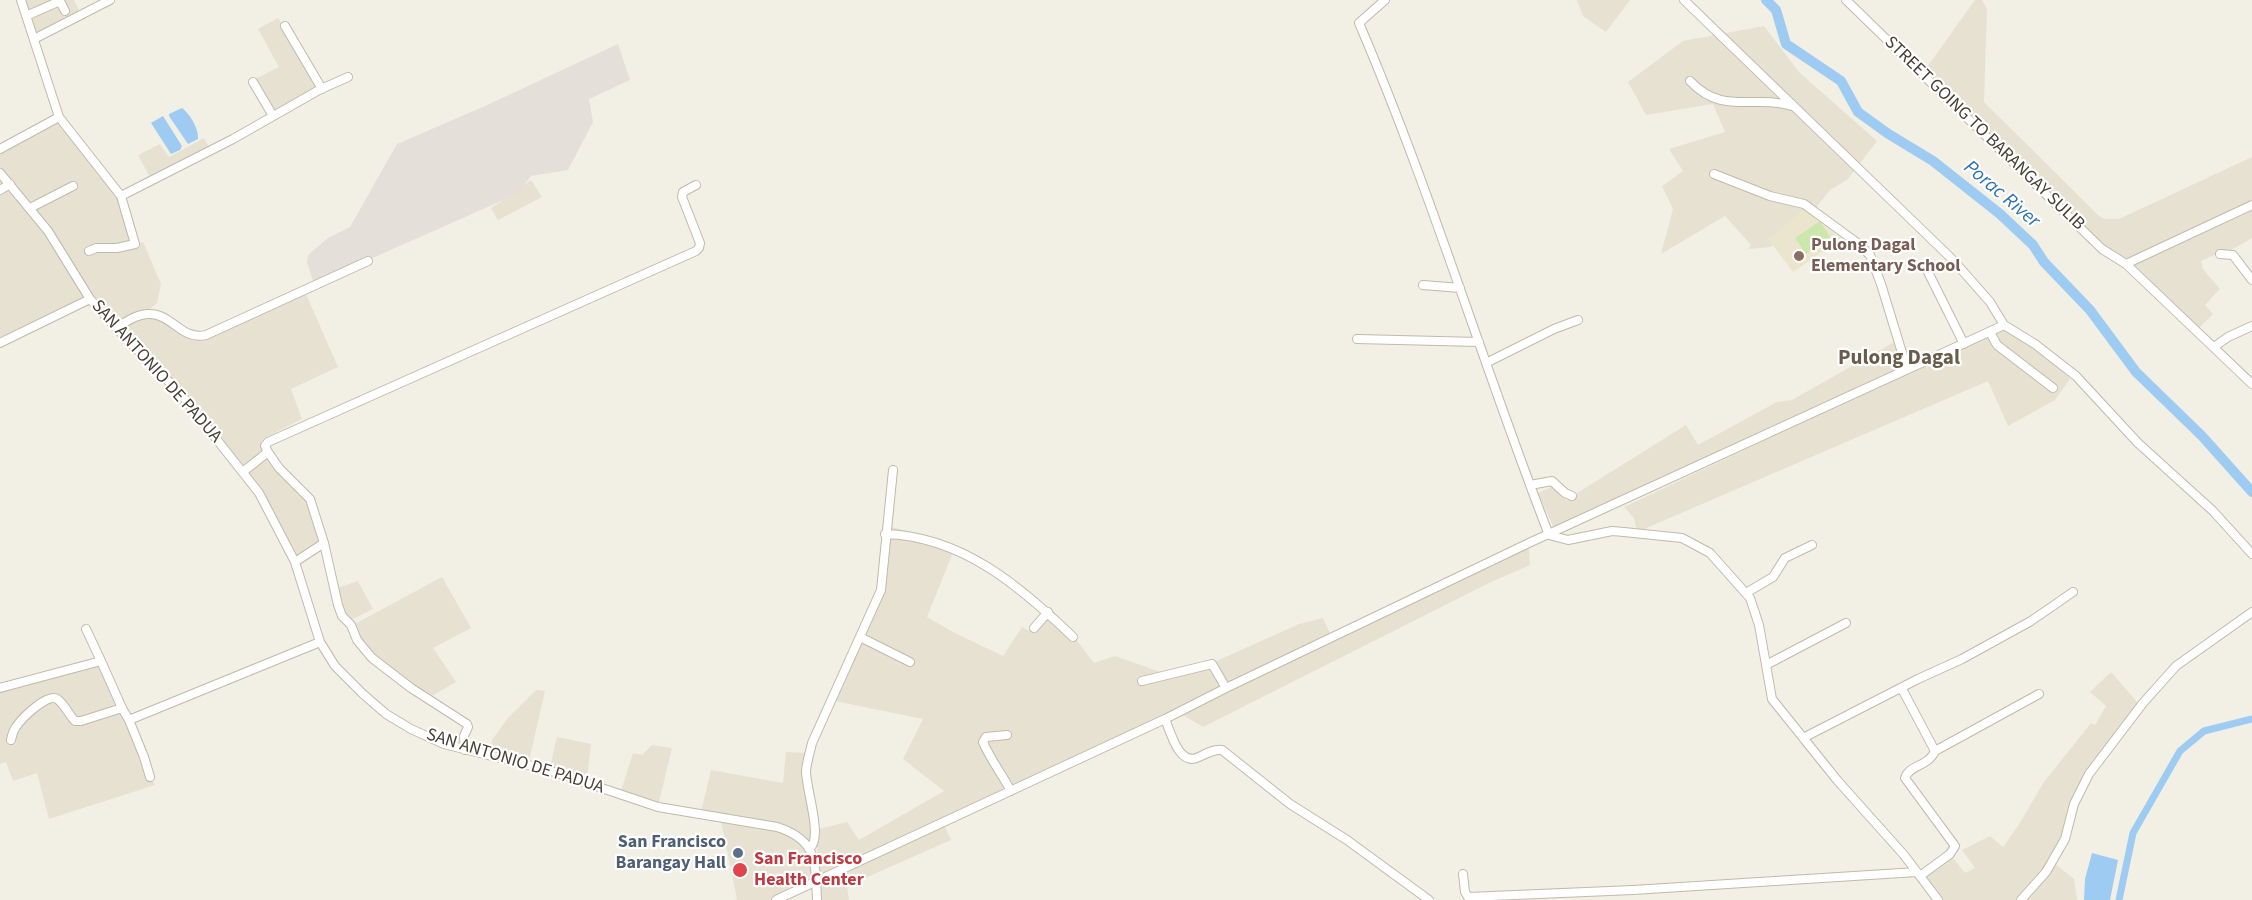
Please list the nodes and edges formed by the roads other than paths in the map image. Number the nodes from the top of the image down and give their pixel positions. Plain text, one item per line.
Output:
1 (21, 0) edge
2 (110, 0) edge
3 (1384, 0) edge
4 (1684, 0) edge
5 (1846, 0) edge
6 (65, 11) dead end
7 (26, 16) junction
8 (285, 26) dead end
9 (34, 39) junction
10 (348, 77) dead end
11 (1690, 81) dead end
12 (252, 82) dead end
13 (322, 89) junction
14 (1796, 108) junction
15 (273, 116) junction
16 (59, 117) junction
17 (0, 149) edge
18 (0, 173) edge
19 (1714, 174) dead end
20 (10, 184) junction
21 (696, 185) dead end
22 (73, 186) dead end
23 (0, 190) edge
24 (121, 196) junction
25 (2252, 205) edge
26 (30, 208) junction
27 (89, 251) dead end
28 (2220, 254) dead end
29 (368, 261) dead end
30 (2126, 264) junction
31 (1928, 272) dead end
32 (2252, 280) edge
33 (1423, 285) dead end
34 (1460, 288) junction
35 (90, 299) junction
36 (1578, 320) dead end
37 (2004, 325) junction
38 (2252, 326) edge
39 (116, 328) junction
40 (1990, 332) junction
41 (1357, 339) dead end
42 (1479, 342) junction
43 (0, 343) edge
44 (1964, 344) junction
45 (2214, 347) junction
46 (1486, 363) junction
47 (1907, 369) junction
48 (2252, 384) edge
49 (2053, 388) dead end
50 (268, 452) junction
51 (892, 470) dead end
52 (244, 471) junction
53 (1530, 485) junction
54 (1572, 496) dead end
55 (885, 534) junction
56 (1549, 535) junction
57 (324, 543) junction
58 (1812, 545) dead end
59 (2252, 554) edge
60 (296, 562) junction
61 (2073, 592) dead end
62 (1746, 593) junction
63 (1048, 612) junction
64 (2252, 612) edge
65 (1846, 622) dead end
66 (1034, 628) dead end
67 (86, 629) dead end
68 (1073, 637) dead end
69 (860, 638) junction
70 (320, 642) junction
71 (101, 661) junction
72 (910, 662) dead end
73 (1766, 665) junction
74 (1142, 681) dead end
75 (0, 688) edge
76 (1226, 688) junction
77 (1902, 689) junction
78 (2039, 694) dead end
79 (122, 708) junction
80 (1164, 719) junction
81 (129, 720) junction
82 (1007, 735) dead end
83 (1803, 738) junction
84 (11, 740) dead end
85 (465, 750) junction
86 (1935, 751) junction
87 (150, 777) dead end
88 (1011, 791) junction
89 (810, 848) junction
90 (1464, 874) dead end
91 (1918, 874) junction
92 (816, 880) junction
93 (776, 900) edge
94 (818, 900) edge
95 (1429, 900) edge
96 (1938, 900) edge
97 (2021, 900) edge

1 - 7 street
2 - 9 street
3 - 34 street
4 - 14 street
5 - 30 street, STREET GOING TO BARANGAY SULIB
6 - 7 street
7 - 9 street
8 - 13 street
9 - 16 street
10 - 13 street
11 - 14 street
12 - 15 street
13 - 15 street
14 - 37 street
15 - 24 street
16 - 17 street
16 - 24 street
18 - 20 street, SAN ANTONIO DE PADUA
19 - 47 street
20 - 23 street
20 - 26 street, SAN ANTONIO DE PADUA
21 - 50 street
22 - 26 street
24 - 27 street
25 - 30 street
26 - 35 street, SAN ANTONIO DE PADUA
28 - 32 street
29 - 39 street
30 - 45 street, STREET GOING TO BARANGAY SULIB
31 - 44 street
33 - 34 street
34 - 42 street
35 - 39 street, SAN ANTONIO DE PADUA
35 - 43 street
36 - 46 street
37 - 40 street
37 - 59 street
38 - 45 street
39 - 52 street, SAN ANTONIO DE PADUA
40 - 44 street
40 - 49 street
41 - 42 street
42 - 46 street
44 - 47 street
45 - 48 street, STREET GOING TO BARANGAY SULIB
46 - 53 street
47 - 56 street
50 - 52 street
50 - 57 street
51 - 55 street
52 - 60 street, SAN ANTONIO DE PADUA
53 - 54 street
53 - 56 street
55 - 63 street
55 - 69 street
56 - 62 street
56 - 76 street
57 - 60 street
57 - 85 street
58 - 62 street
60 - 70 street, SAN ANTONIO DE PADUA
61 - 77 street
62 - 73 street
63 - 66 street
63 - 68 street
64 - 97 street
65 - 73 street
67 - 71 street
69 - 72 street
69 - 89 street
70 - 81 street
70 - 85 street, SAN ANTONIO DE PADUA
71 - 75 street
71 - 79 street
73 - 83 street
74 - 76 street
76 - 80 street
77 - 83 street
77 - 86 street
78 - 86 street
79 - 81 street
79 - 84 street
80 - 88 street
80 - 95 street
81 - 87 street
82 - 88 street
83 - 91 street
85 - 89 street, SAN ANTONIO DE PADUA
86 - 91 street
88 - 92 street
89 - 92 street
90 - 91 street
91 - 96 street
92 - 93 street
92 - 94 street

